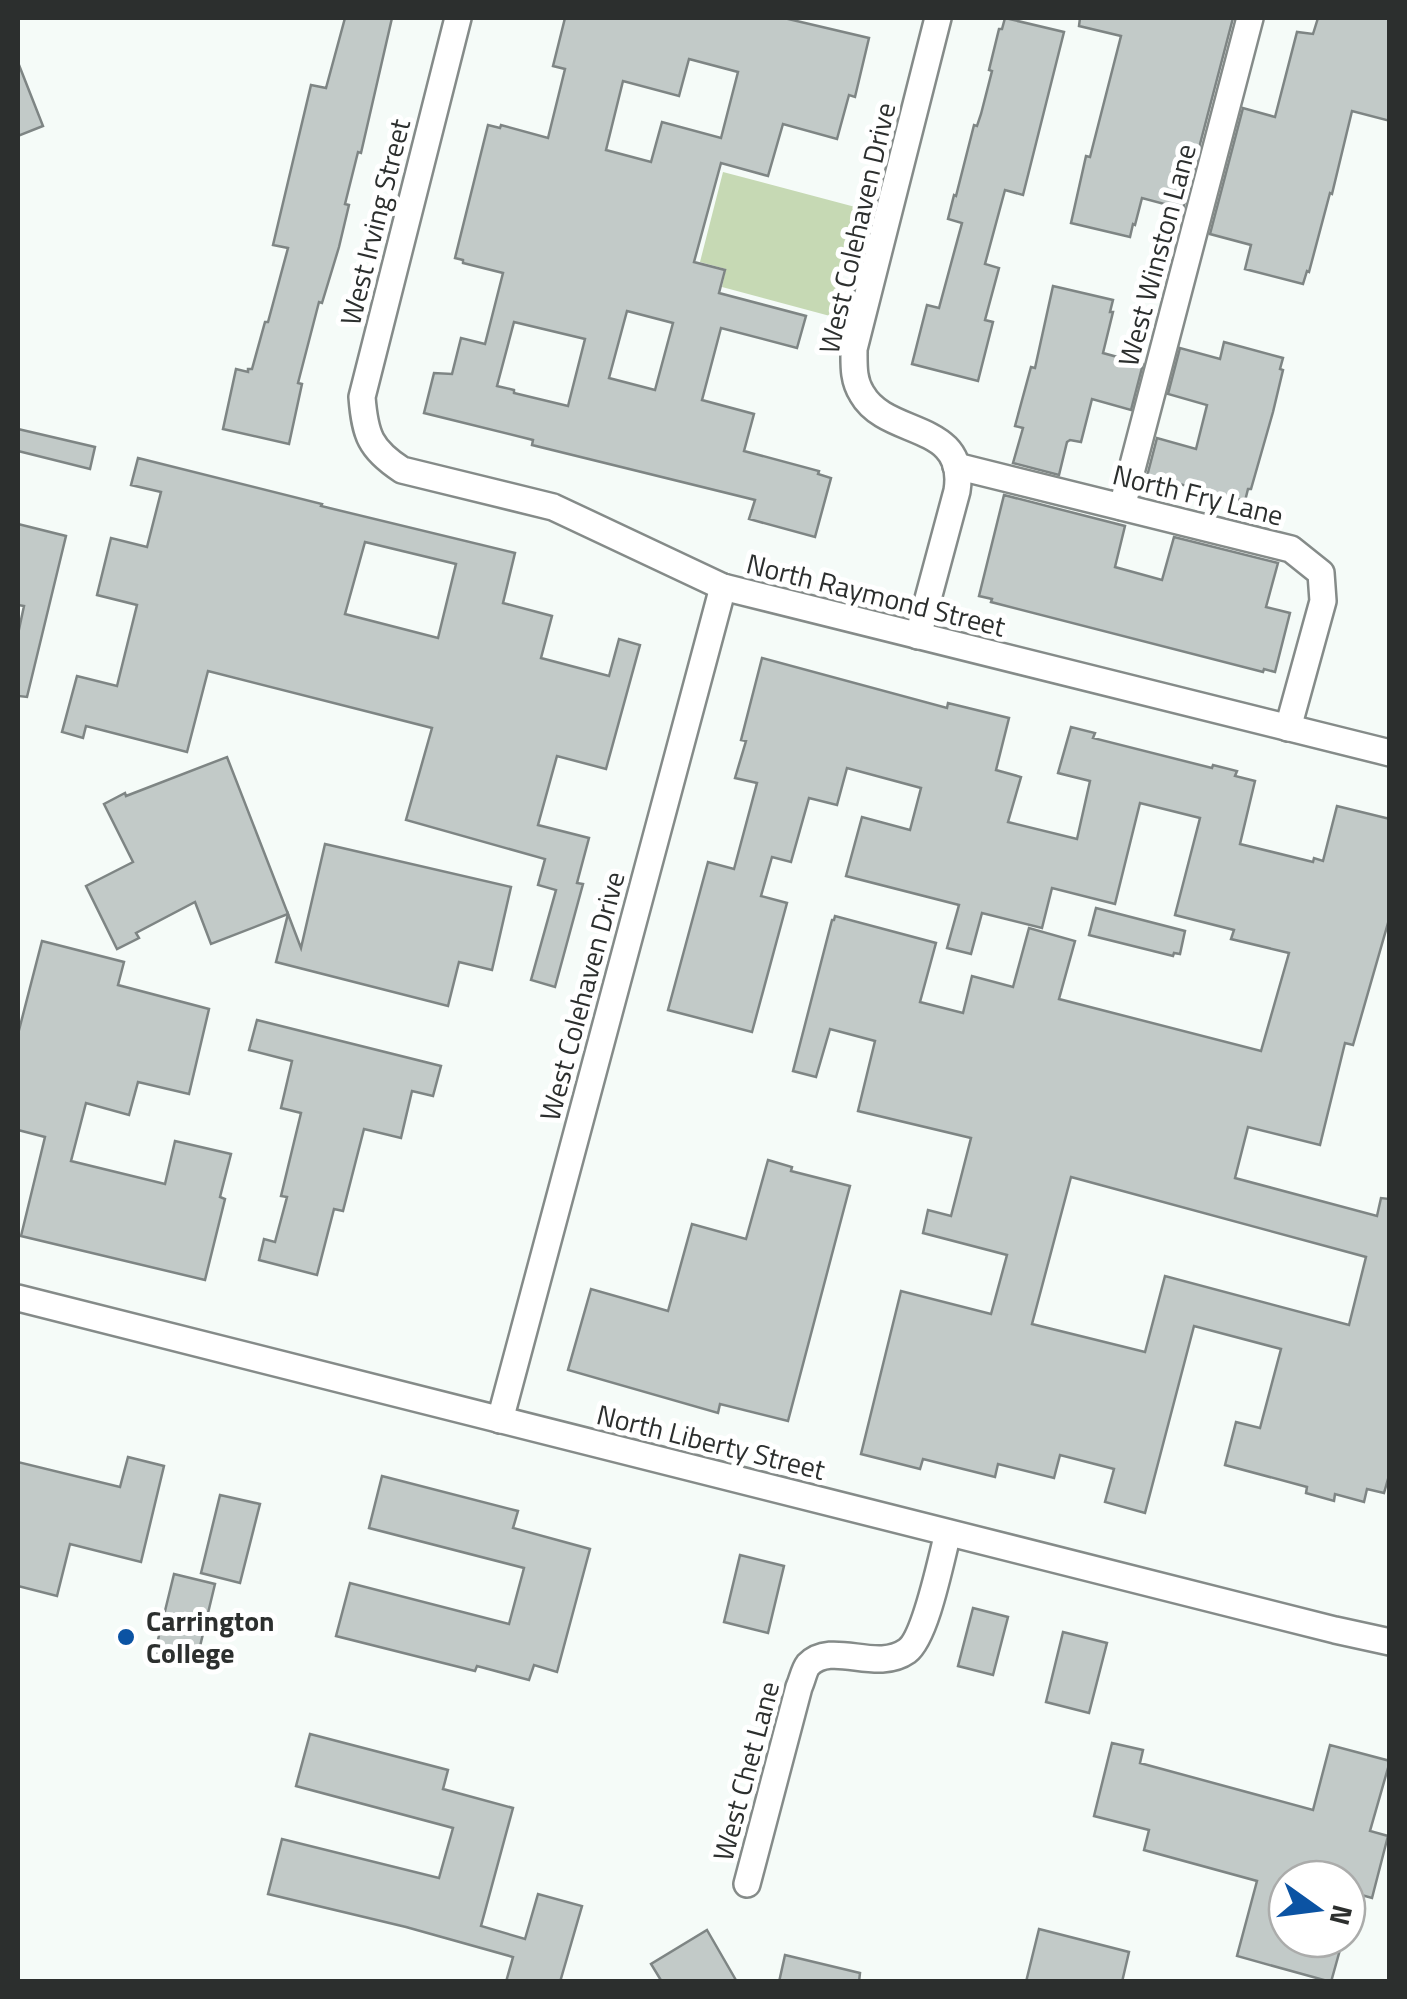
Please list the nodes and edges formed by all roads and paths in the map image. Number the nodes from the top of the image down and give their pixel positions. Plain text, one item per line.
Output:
1 (458, 18) edge
2 (938, 18) edge
3 (1250, 18) edge
4 (370, 442) joint
5 (956, 466) junction
6 (1122, 507) junction
7 (722, 587) junction
8 (918, 636) junction
9 (1288, 728) junction
10 (1390, 753) edge
11 (18, 1298) edge
12 (500, 1420) junction
13 (948, 1532) junction
14 (1390, 1642) edge
15 (747, 1884) dead end

1 - 4 street, West Irving Street
2 - 5 street, West Colehaven Drive
3 - 6 street, West Winston Lane
4 - 7 street, North Raymond Street
5 - 6 street, North Fry Lane
5 - 8 street
6 - 9 street, North Fry Lane
7 - 8 street, North Raymond Street
7 - 12 street, West Colehaven Drive
8 - 9 street, North Raymond Street
9 - 10 street, North Raymond Street
11 - 12 street, North Liberty Street
12 - 13 street, North Liberty Street
13 - 14 street, North Liberty Street
13 - 15 street, West Chet Lane

